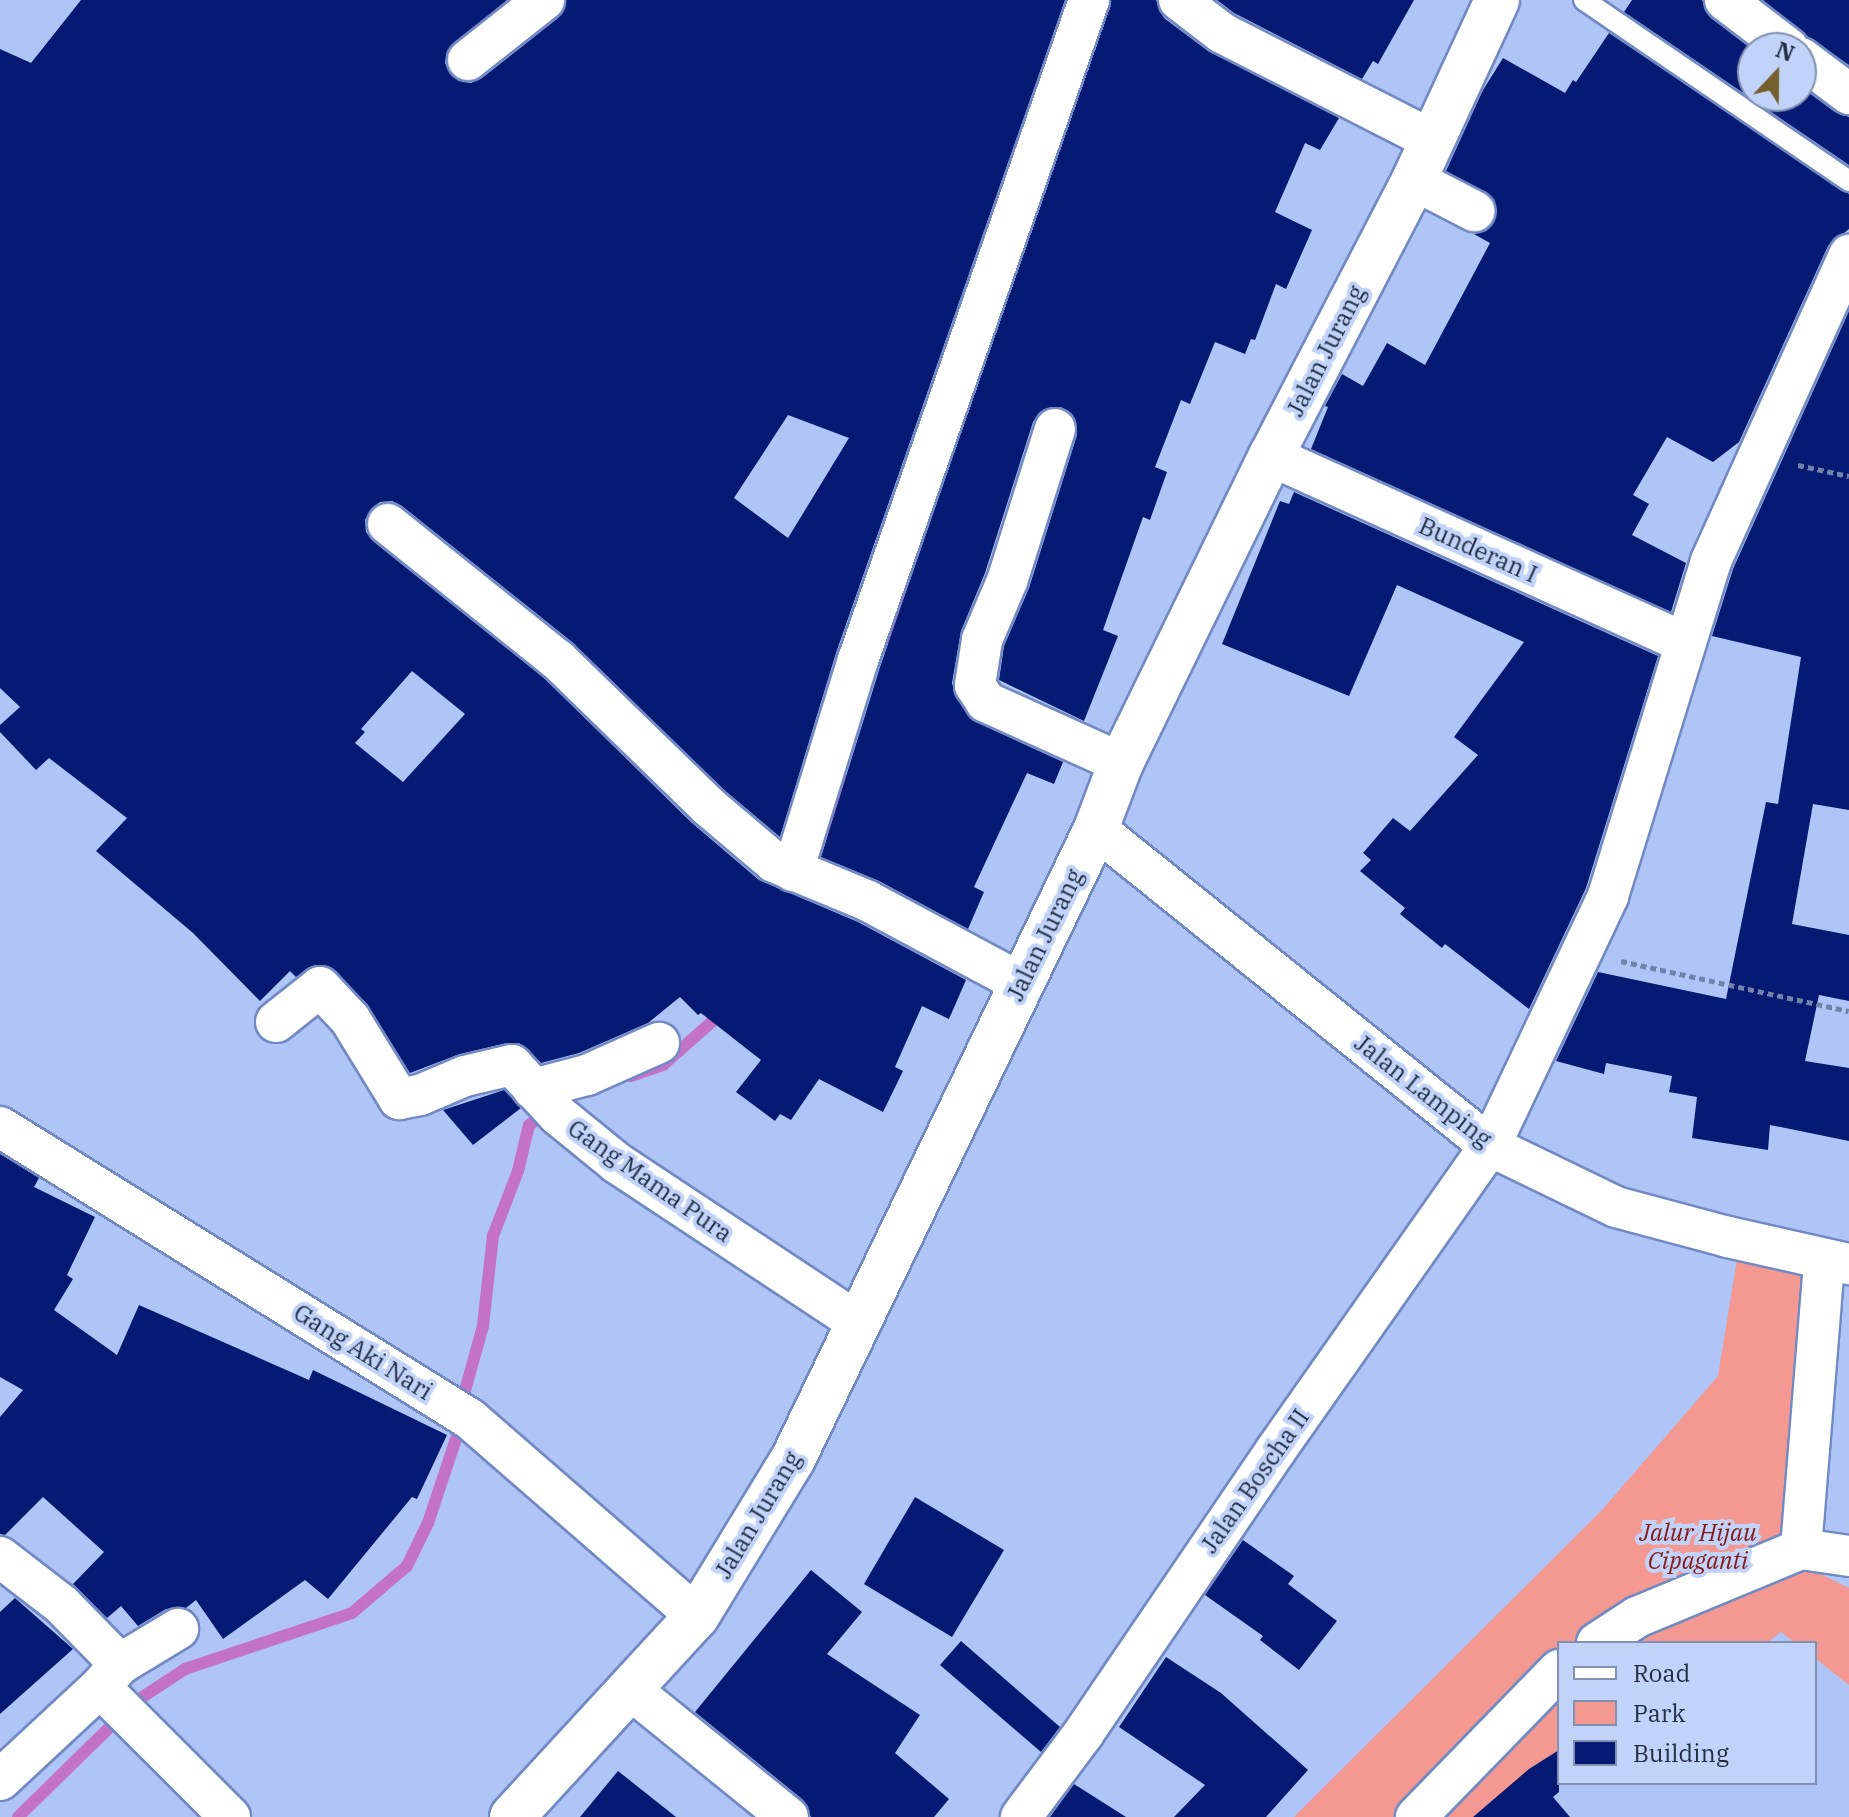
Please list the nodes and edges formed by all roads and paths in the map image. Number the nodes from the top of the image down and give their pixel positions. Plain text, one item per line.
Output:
1 (544, 0) edge
2 (1089, 0) edge
3 (1179, 0) edge
4 (1497, 0) edge
5 (1584, 0) edge
6 (1725, 0) edge
7 (1767, 32) edge
8 (468, 60) dead end
9 (1817, 70) edge
10 (1849, 94) edge
11 (1432, 140) junction
12 (1414, 180) junction
13 (1849, 181) edge
14 (1474, 211) dead end
15 (1849, 255) edge
16 (1055, 429) dead end
17 (1271, 456) junction
18 (1758, 456) junction
19 (1849, 476) edge
20 (388, 524) dead end
21 (1685, 643) junction
22 (1121, 763) junction
23 (1096, 829) junction
24 (793, 871) junction
25 (1581, 953) junction
26 (1021, 983) junction
27 (1849, 1011) edge
28 (276, 1022) dead end
29 (659, 1043) dead end
30 (533, 1089) junction
31 (0, 1127) edge
32 (1490, 1146) junction
33 (1836, 1262) edge
34 (860, 1324) junction
35 (1801, 1549) junction
36 (1849, 1556) edge
37 (0, 1557) edge
38 (697, 1616) junction
39 (178, 1629) dead end
40 (1600, 1641) edge
41 (1557, 1672) edge
42 (110, 1676) junction
43 (631, 1690) junction
44 (0, 1780) edge
45 (1426, 1814) edge
46 (230, 1817) edge
47 (512, 1817) edge
48 (788, 1817) edge
49 (1021, 1817) edge

1 - 8 street
2 - 24 street
3 - 11 street
4 - 11 main road, Jalan Jurang
5 - 13 lane
6 - 7 street
9 - 10 street
11 - 12 main road, Jalan Jurang
12 - 14 street
12 - 17 main road, Jalan Jurang
15 - 18 street, Jalan Boscha II
16 - 22 street
17 - 21 street, Bunderan I
17 - 22 main road, Jalan Jurang
18 - 19 path
18 - 21 street, Jalan Boscha II
20 - 24 street
21 - 25 street, Jalan Boscha II
22 - 23 main road, Jalan Jurang
23 - 26 main road, Jalan Jurang
23 - 32 street, Jalan Lamping
24 - 26 street
25 - 27 path
25 - 32 street, Jalan Boscha II
26 - 34 main road, Jalan Jurang
28 - 30 street, Gang Mama Pura
29 - 30 street
30 - 34 street, Gang Mama Pura
31 - 38 street, Gang Aki Nari
32 - 33 street, Jalan Lamping
32 - 49 street, Jalan Boscha II
33 - 35 street
34 - 38 main road, Jalan Jurang
35 - 36 street
35 - 40 street
37 - 42 street
38 - 43 main road, Jalan Jurang
39 - 42 street
41 - 45 street
42 - 44 street
42 - 46 street
43 - 47 main road, Jalan Jurang
43 - 48 street

